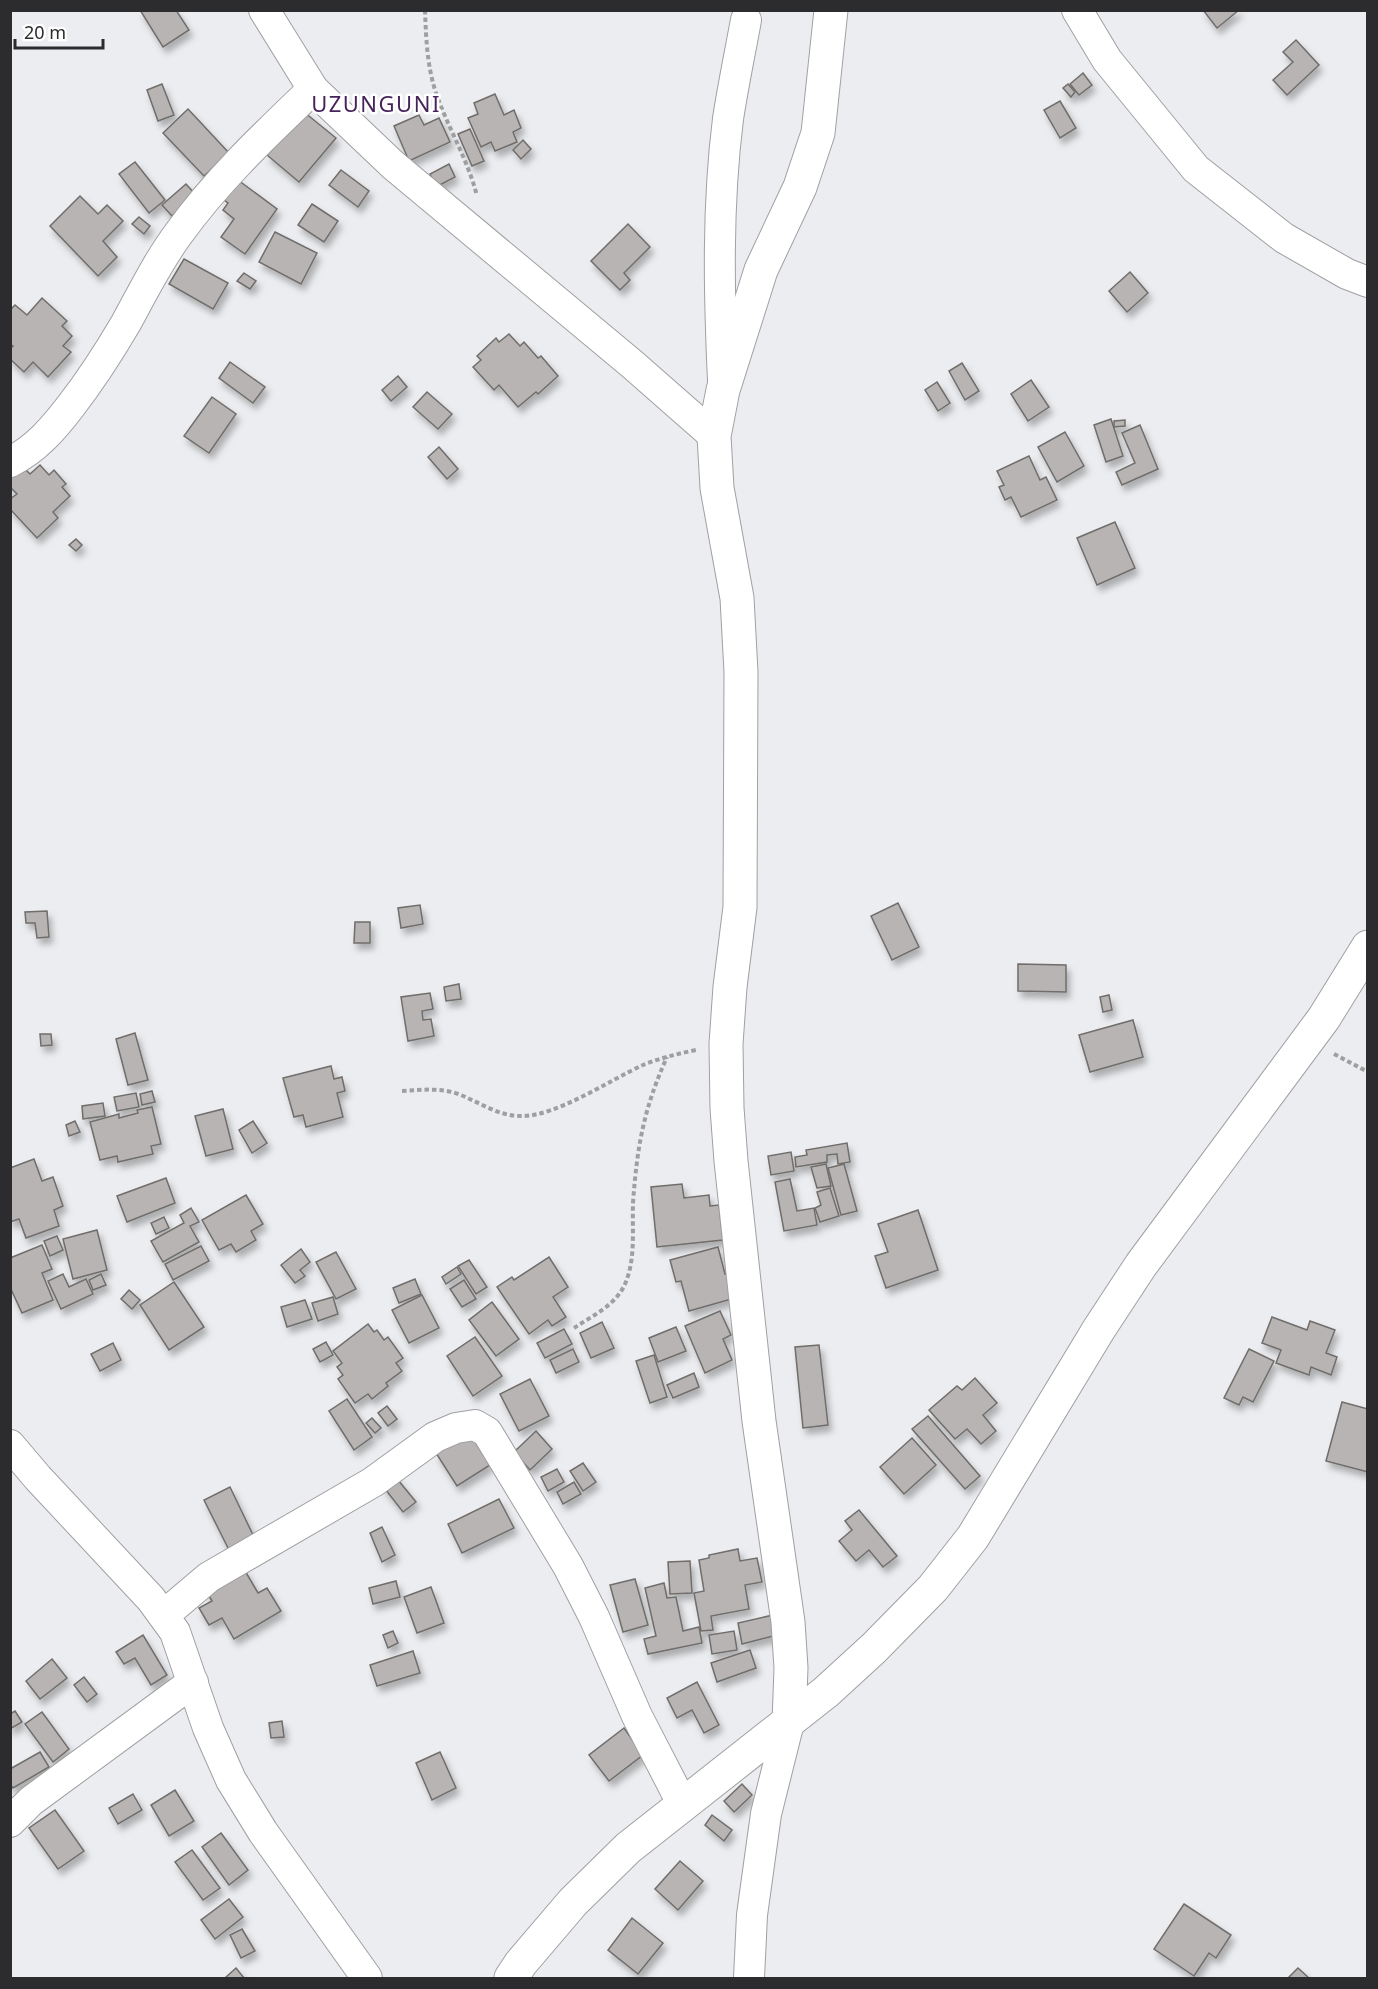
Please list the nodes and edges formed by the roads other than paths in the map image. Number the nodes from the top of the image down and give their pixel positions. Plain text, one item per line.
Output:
1 (264, 10) edge
2 (831, 10) edge
3 (1077, 10) edge
4 (746, 20) dead end
5 (313, 89) junction
6 (1368, 282) edge
7 (723, 390) junction
8 (714, 436) junction
9 (10, 462) edge
10 (1368, 947) edge
11 (14, 1456) edge
12 (164, 1615) junction
13 (193, 1682) junction
14 (789, 1722) junction
15 (684, 1805) junction
16 (10, 1822) edge
17 (367, 1978) edge
18 (511, 1978) edge
19 (749, 1978) edge

1 - 5 street
2 - 7 street
3 - 6 street
4 - 7 street
5 - 8 street
5 - 9 street
7 - 8 street
8 - 14 street
10 - 14 street
11 - 12 street
12 - 13 street
12 - 15 street
13 - 16 street
13 - 17 street
14 - 15 street
14 - 19 street
15 - 18 street

